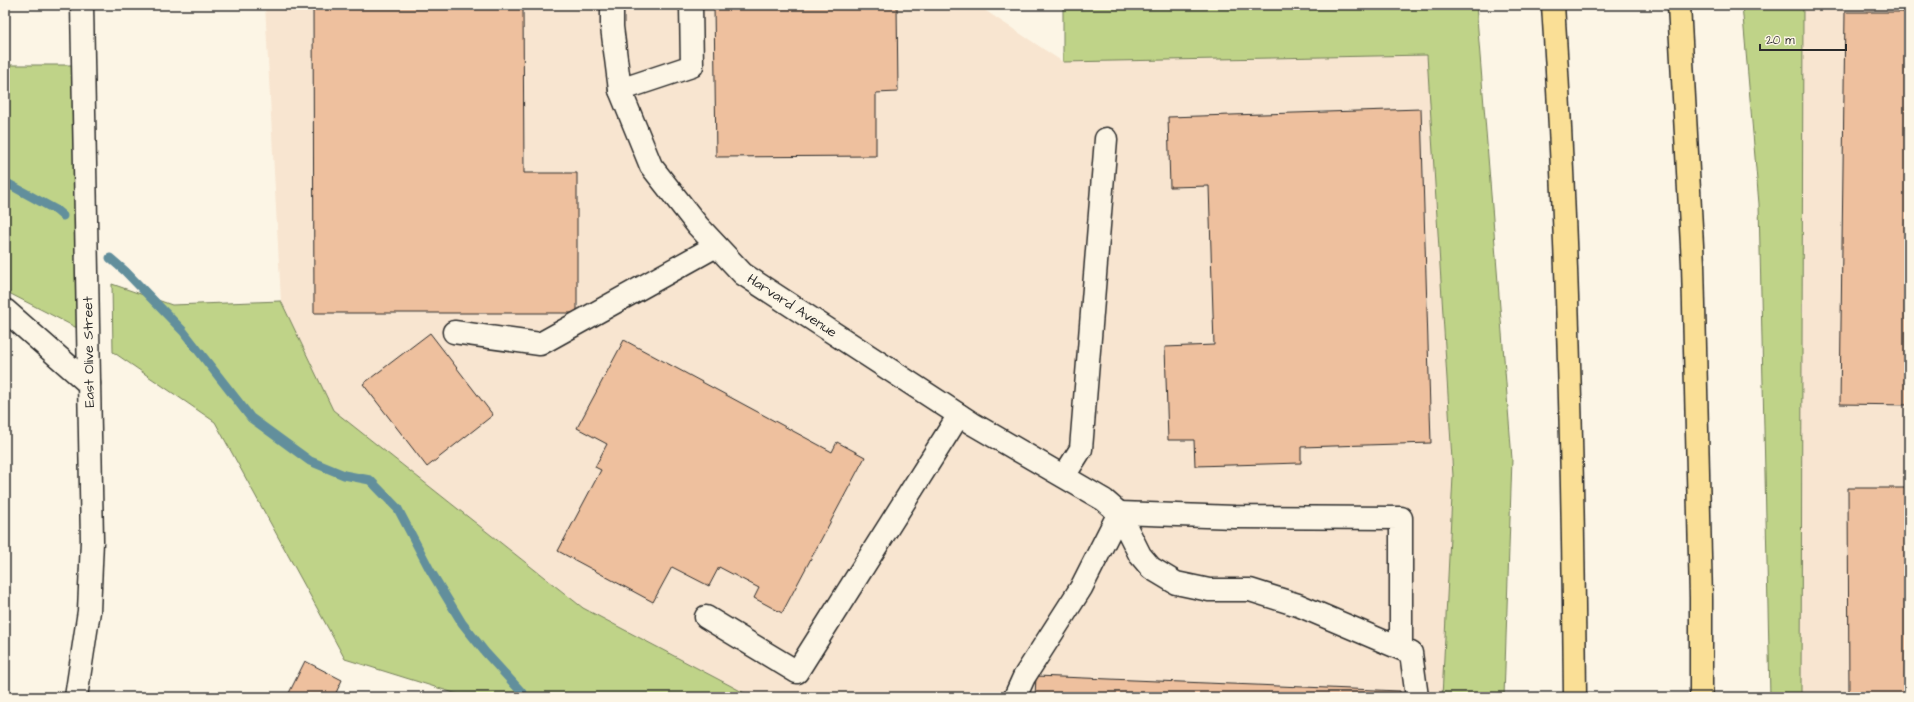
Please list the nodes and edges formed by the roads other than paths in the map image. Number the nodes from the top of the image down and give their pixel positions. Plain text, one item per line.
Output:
1 (82, 5) edge
2 (612, 5) edge
3 (691, 5) edge
4 (1553, 5) edge
5 (1679, 5) edge
6 (620, 90) junction
7 (1106, 139) dead end
8 (716, 246) junction
9 (5, 310) edge
10 (454, 332) dead end
11 (89, 384) junction
12 (959, 415) junction
13 (1064, 476) junction
14 (1111, 506) junction
15 (706, 617) dead end
16 (1401, 648) junction
17 (76, 697) edge
18 (1015, 697) edge
19 (1417, 697) edge
20 (1575, 697) edge
21 (1702, 697) edge

1 - 11 street, East Olive Street
2 - 6 street, Harvard Avenue
3 - 6 street
4 - 20 highway
5 - 21 highway
6 - 8 street, Harvard Avenue
7 - 13 street
8 - 10 street
8 - 12 street, Harvard Avenue
9 - 11 street
11 - 17 street, East Olive Street
12 - 13 street, Harvard Avenue
12 - 15 street
13 - 14 street, Harvard Avenue
14 - 16 street
14 - 16 street
14 - 18 street
16 - 19 street

